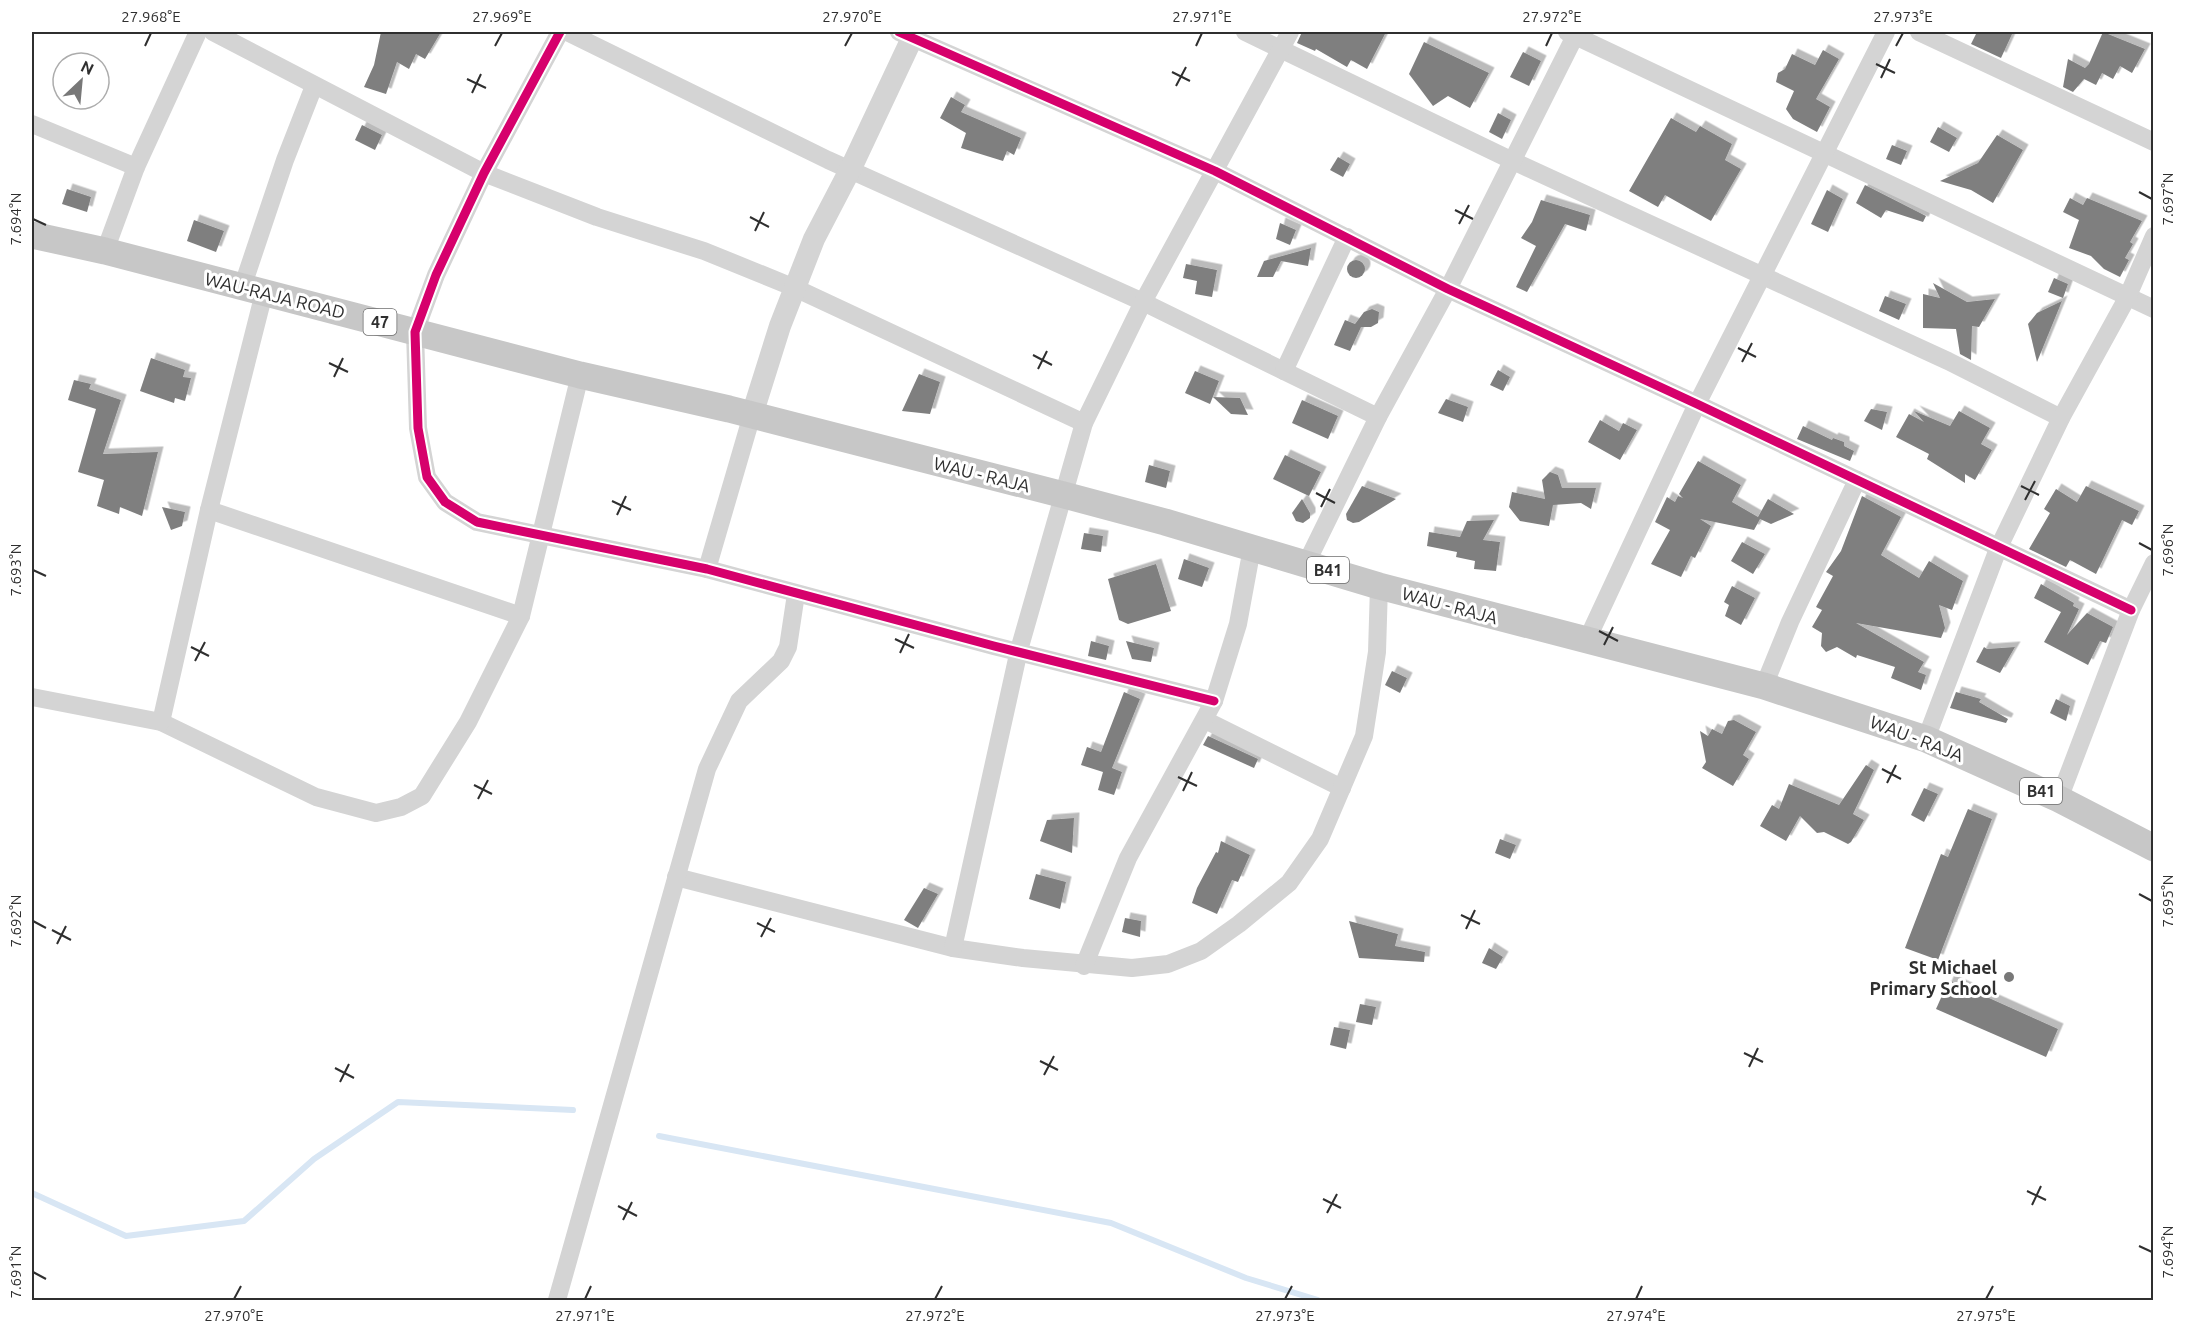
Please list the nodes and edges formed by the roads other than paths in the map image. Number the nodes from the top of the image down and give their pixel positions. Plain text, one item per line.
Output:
1 (198, 32) edge
2 (213, 32) edge
3 (560, 32) edge
4 (567, 32) edge
5 (1245, 32) edge
6 (1290, 32) edge
7 (1886, 32) edge
8 (1919, 32) edge
9 (909, 33) edge
10 (1573, 33) edge
11 (1281, 49) junction
12 (314, 86) junction
13 (32, 124) edge
14 (2154, 142) edge
15 (1825, 152) junction
16 (1513, 161) junction
17 (136, 167) junction
18 (851, 168) junction
19 (1215, 171) junction
20 (484, 173) junction
21 (32, 235) edge
22 (2154, 236) edge
23 (1347, 237) junction
24 (105, 251) junction
25 (1762, 276) junction
26 (795, 288) junction
27 (1448, 289) junction
28 (253, 290) junction
29 (2127, 298) junction
30 (1143, 302) junction
31 (2154, 309) edge
32 (415, 332) junction
33 (1284, 371) junction
34 (580, 375) junction
35 (1698, 404) junction
36 (740, 412) junction
37 (1378, 417) junction
38 (2061, 418) junction
39 (1084, 423) junction
40 (1857, 480) junction
41 (1064, 495) junction
42 (209, 510) junction
43 (539, 536) junction
44 (1252, 548) junction
45 (1998, 549) junction
46 (2154, 563) edge
47 (1306, 564) junction
48 (707, 569) junction
49 (1379, 586) junction
50 (796, 594) junction
51 (2131, 610) junction
52 (521, 616) junction
53 (1587, 640) junction
54 (1019, 650) junction
55 (1764, 686) junction
56 (32, 697) edge
57 (1214, 700) junction
58 (1205, 720) junction
59 (161, 722) junction
60 (1926, 739) junction
61 (1342, 788) junction
62 (2059, 799) junction
63 (2154, 848) edge
64 (676, 877) junction
65 (953, 948) junction
66 (1084, 966) junction
67 (557, 1300) edge

1 - 17 street
2 - 12 street
3 - 20 street
4 - 18 street
5 - 11 street
6 - 11 street
7 - 15 street
8 - 14 street
9 - 18 street
9 - 19 street
10 - 15 street
10 - 16 street
11 - 16 street
11 - 19 street
12 - 20 street
12 - 28 street
13 - 17 street
15 - 25 street
15 - 29 street
16 - 25 street
16 - 27 street
17 - 24 street
18 - 26 street
18 - 30 street
19 - 23 street
19 - 30 street
20 - 26 street
20 - 32 street
21 - 24 main road, WAU-RAJA ROAD / 47
22 - 29 street
23 - 27 street
23 - 33 street
24 - 28 main road, WAU-RAJA ROAD / 47
25 - 35 street
25 - 38 street
26 - 36 street
26 - 39 street
27 - 35 street
27 - 37 street
28 - 32 main road, WAU-RAJA ROAD / 47
28 - 42 street
29 - 31 street
29 - 38 street
30 - 33 street
30 - 39 street
32 - 34 main road, WAU-RAJA ROAD / 47
32 - 43 street
33 - 37 street
34 - 36 main road, WAU-RAJA ROAD / 47
34 - 43 street
35 - 40 street
35 - 53 street
36 - 41 main road, WAU - RAJA / B41
36 - 48 street
37 - 47 street
38 - 45 street
39 - 41 street
40 - 45 street
40 - 55 street
41 - 44 main road, WAU - RAJA / B41
41 - 54 street
42 - 52 street
42 - 59 street
43 - 48 street
43 - 52 street
44 - 47 main road, WAU - RAJA / B41
44 - 57 street
45 - 51 street
45 - 60 street
46 - 51 street
47 - 49 main road, WAU - RAJA / B41
48 - 50 street
49 - 53 main road, WAU - RAJA / B41
49 - 61 street
50 - 54 street
50 - 64 street
51 - 62 street
52 - 59 street
53 - 55 main road, WAU - RAJA / B41
54 - 57 street
54 - 65 street
55 - 60 main road, WAU - RAJA / B41
56 - 59 street
57 - 58 street
58 - 61 street
58 - 66 street
60 - 62 main road, WAU - RAJA / B41
61 - 66 street
62 - 63 main road, WAU - RAJA / B41
64 - 65 street
64 - 67 street
65 - 66 street

